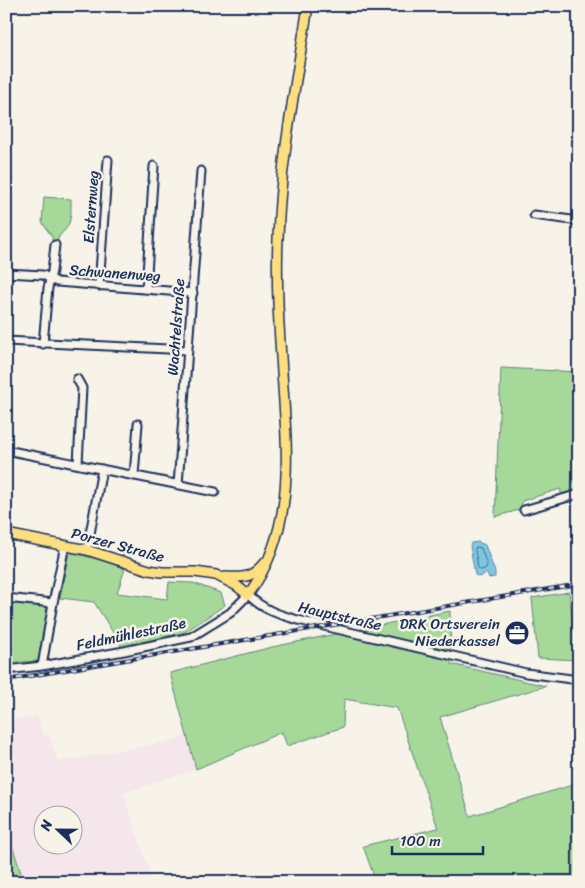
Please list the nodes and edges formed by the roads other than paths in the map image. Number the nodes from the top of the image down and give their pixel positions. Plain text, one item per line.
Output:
1 (308, 6) edge
2 (108, 160) dead end
3 (154, 166) dead end
4 (201, 171) dead end
5 (534, 215) dead end
6 (579, 221) edge
7 (55, 245) dead end
8 (6, 273) edge
9 (51, 279) junction
10 (99, 286) junction
11 (146, 289) junction
12 (193, 293) junction
13 (6, 341) edge
14 (43, 344) junction
15 (188, 350) junction
16 (77, 379) dead end
17 (138, 424) dead end
18 (6, 450) edge
19 (78, 464) junction
20 (102, 469) junction
21 (134, 476) junction
22 (178, 485) junction
23 (215, 492) dead end
24 (579, 494) edge
25 (524, 510) dead end
26 (6, 534) edge
27 (65, 545) junction
28 (87, 550) junction
29 (271, 552) junction
30 (222, 577) junction
31 (248, 595) junction
32 (6, 598) edge
33 (53, 603) junction
34 (42, 666) junction
35 (6, 670) edge
36 (579, 680) edge

1 - 29 main road
2 - 10 street, Elsternweg
3 - 11 street
4 - 12 street, Wachtelstraße
5 - 6 street
7 - 9 street
8 - 9 street, Schwanenweg
9 - 10 street, Schwanenweg
9 - 14 street
10 - 11 street, Schwanenweg
11 - 12 street, Schwanenweg
12 - 15 street, Wachtelstraße
13 - 14 street
14 - 15 street
15 - 22 street, Wachtelstraße
16 - 19 street
17 - 21 street
18 - 19 street
19 - 20 street
20 - 21 street
20 - 28 street
21 - 22 street
22 - 23 street
24 - 25 street
26 - 27 main road, Porzer Straße
27 - 28 main road, Porzer Straße
27 - 33 street
28 - 30 main road, Porzer Straße
29 - 30 main road
29 - 31 main road
30 - 31 main road, Porzer Straße
31 - 34 street, Feldmühlestraße
31 - 36 street, Hauptstraße
32 - 33 street
33 - 34 street
34 - 35 street, Feldmühlestraße

